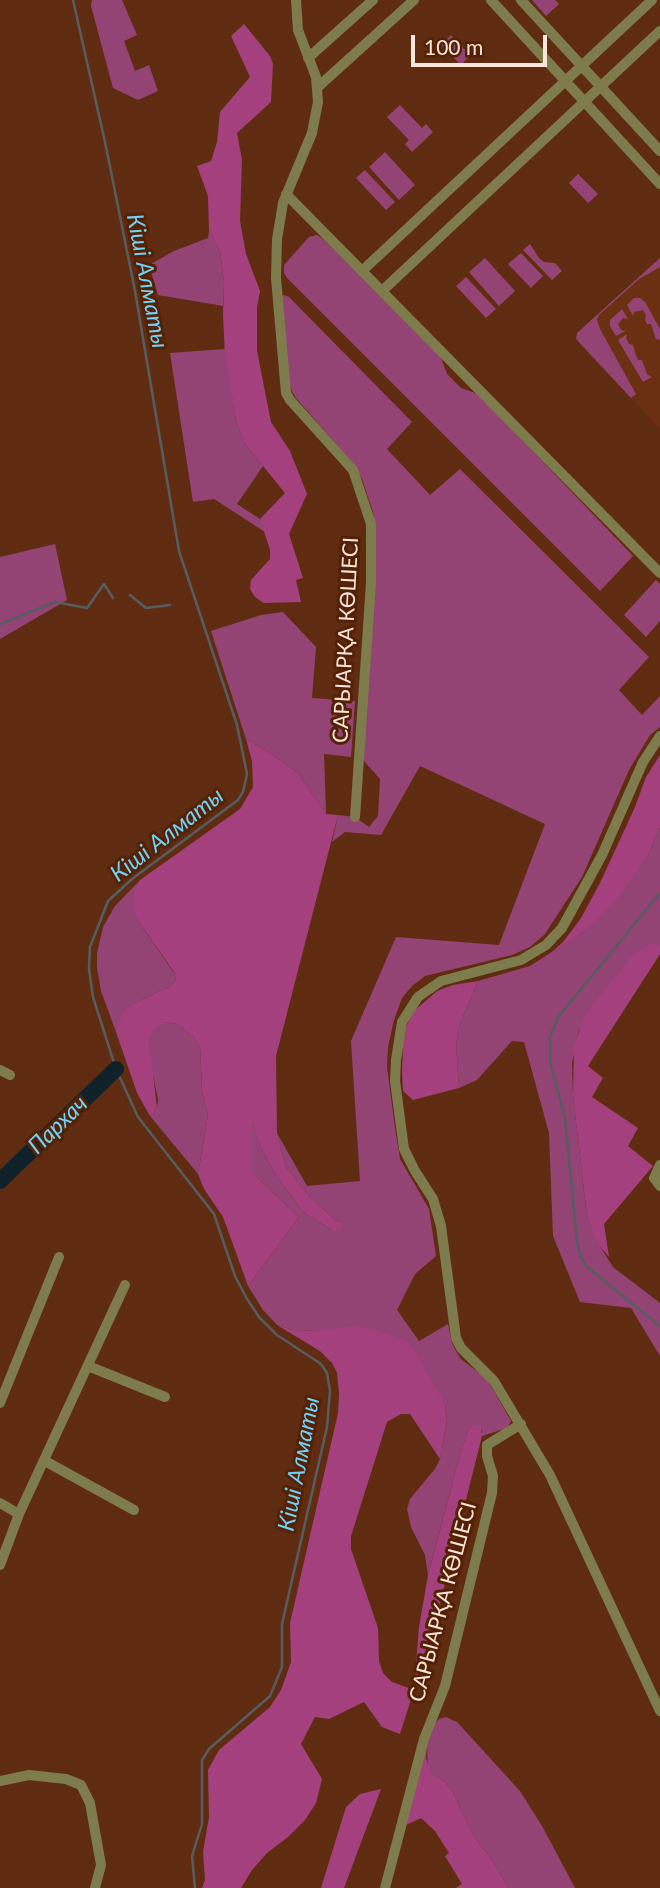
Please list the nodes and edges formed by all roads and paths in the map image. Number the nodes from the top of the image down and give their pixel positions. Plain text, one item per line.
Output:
1 (296, 0) edge
2 (373, 0) edge
3 (414, 0) edge
4 (491, 0) edge
5 (521, 0) edge
6 (652, 0) edge
7 (660, 31) edge
8 (309, 58) junction
9 (582, 66) junction
10 (565, 81) junction
11 (601, 86) junction
12 (318, 87) junction
13 (584, 102) junction
14 (660, 151) edge
15 (660, 184) edge
16 (286, 194) junction
17 (362, 271) junction
18 (382, 291) junction
19 (660, 573) edge
20 (660, 736) edge
21 (355, 817) dead end
22 (660, 1165) edge
23 (657, 1182) edge
24 (59, 1257) dead end
25 (125, 1285) dead end
26 (88, 1366) junction
27 (165, 1397) dead end
28 (0, 1403) edge
29 (521, 1424) junction
30 (45, 1461) junction
31 (0, 1503) edge
32 (134, 1510) dead end
33 (19, 1514) junction
34 (0, 1565) edge
35 (657, 1697) edge
36 (660, 1711) edge
37 (0, 1781) edge
38 (387, 1885) edge
39 (95, 1888) edge

1 - 8 street, САРЫАРҚА КӨШЕСІ
2 - 8 street
3 - 12 street
4 - 10 street
5 - 9 street
6 - 9 street
7 - 11 street
8 - 12 street, САРЫАРҚА КӨШЕСІ
9 - 10 street
9 - 11 street
10 - 13 street
10 - 17 street
11 - 13 street
11 - 14 street
12 - 16 street, САРЫАРҚА КӨШЕСІ
13 - 15 street
13 - 18 street
16 - 17 street
16 - 21 street, САРЫАРҚА КӨШЕСІ
17 - 18 street
18 - 19 street
20 - 29 street
22 - 23 street
24 - 28 street
25 - 26 street
26 - 27 street
26 - 30 street
29 - 35 street
29 - 38 street, САРЫАРҚА КӨШЕСІ
30 - 32 street
30 - 33 street
31 - 33 street
33 - 34 street
35 - 36 street
37 - 39 street

